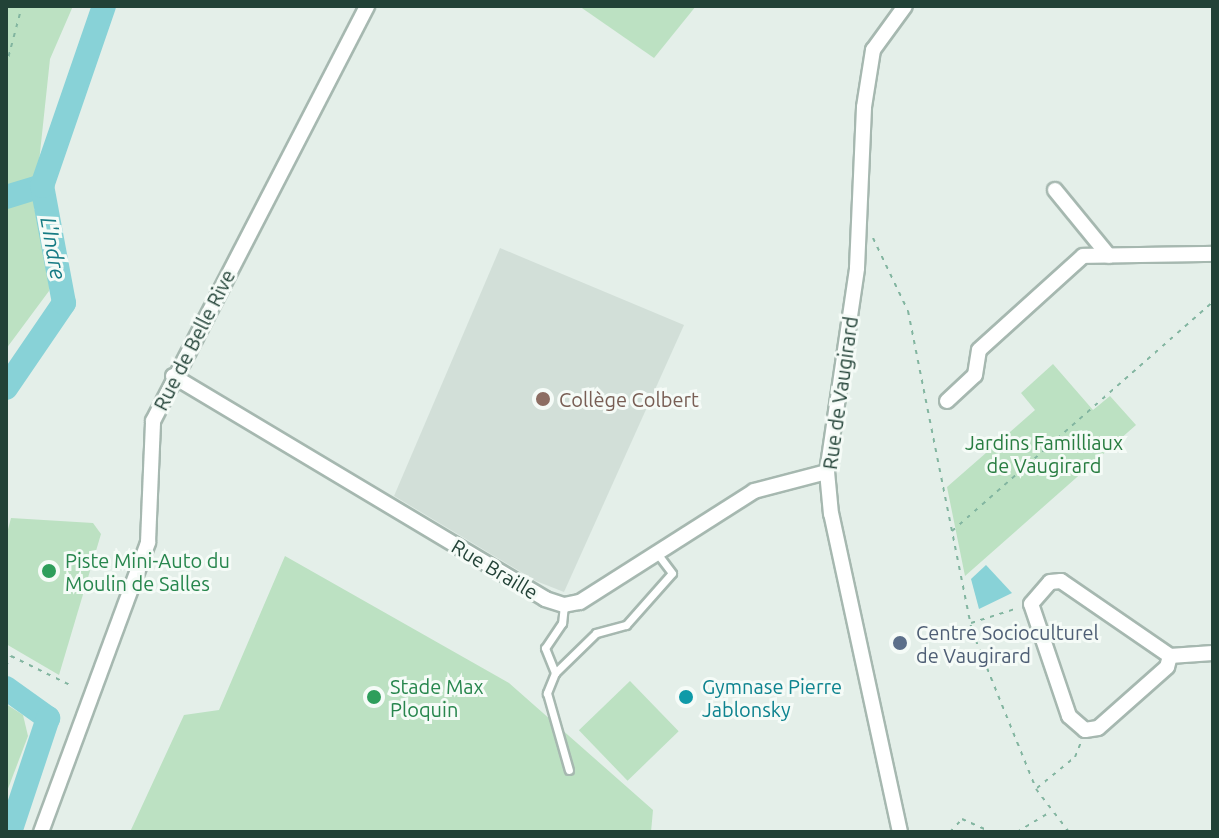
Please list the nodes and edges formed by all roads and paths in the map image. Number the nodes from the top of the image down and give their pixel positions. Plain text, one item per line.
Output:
1 (22, 6) edge
2 (367, 6) edge
3 (905, 6) edge
4 (6, 66) edge
5 (1055, 190) dead end
6 (867, 226) dead end
7 (1213, 254) edge
8 (1109, 256) junction
9 (1213, 302) edge
10 (173, 376) junction
11 (947, 401) dead end
12 (827, 472) junction
13 (952, 531) junction
14 (657, 553) junction
15 (1031, 604) junction
16 (564, 605) junction
17 (970, 623) junction
18 (1213, 653) edge
19 (1170, 656) junction
20 (6, 666) edge
21 (555, 673) junction
22 (70, 685) dead end
23 (1085, 730) junction
24 (569, 770) dead end
25 (1036, 789) junction
26 (1052, 811) junction
27 (41, 832) edge
28 (900, 832) edge
29 (950, 832) edge
30 (991, 832) edge
31 (1017, 832) edge
32 (1069, 832) edge

1 - 4 path
2 - 10 street, Rue de Belle Rive
3 - 12 street, Rue de Vaugirard
5 - 8 street
6 - 13 path
7 - 8 street
8 - 11 street
9 - 13 path
10 - 16 street, Rue Braille
10 - 27 street, Rue de Belle Rive
12 - 14 street, Rue Braille
12 - 28 street, Rue de Vaugirard
13 - 17 path
14 - 16 street, Rue Braille
14 - 21 lane
15 - 17 path
15 - 19 street
15 - 23 street
16 - 21 lane
17 - 25 path
18 - 19 street
19 - 23 street
20 - 22 path
21 - 24 lane
23 - 25 path
25 - 26 path
26 - 31 path
26 - 32 path
29 - 30 path

